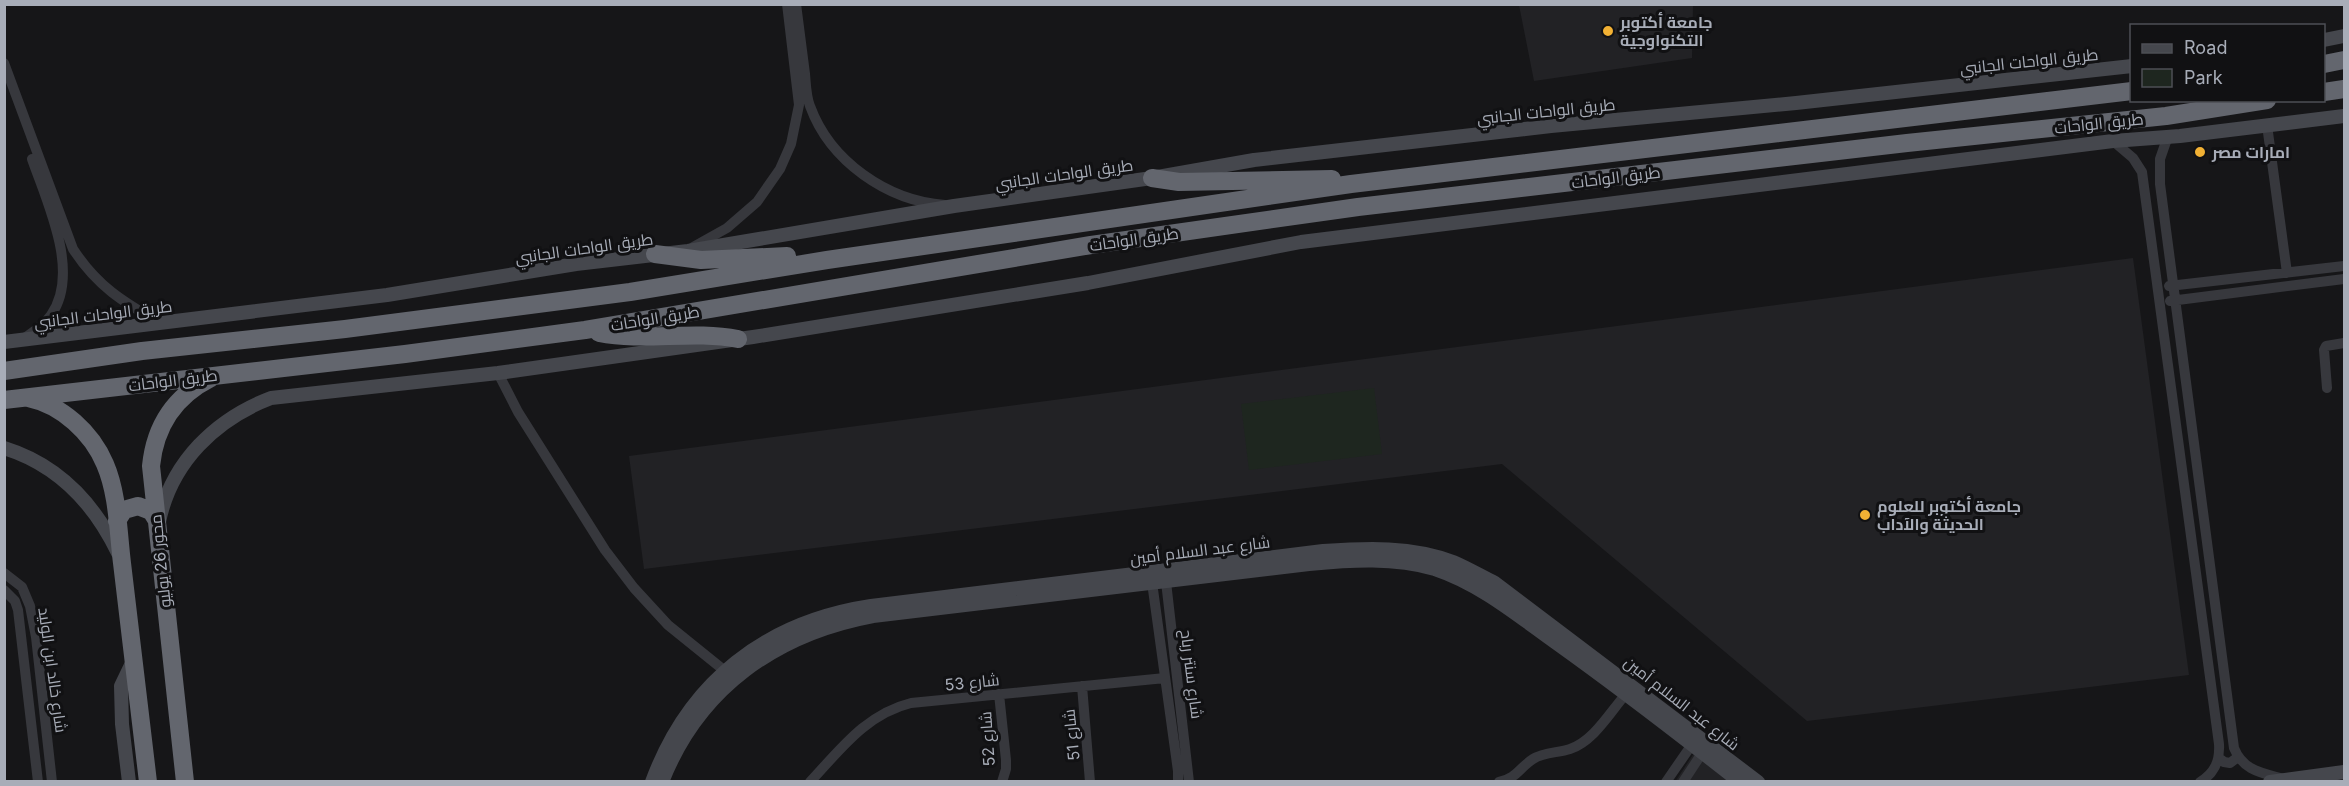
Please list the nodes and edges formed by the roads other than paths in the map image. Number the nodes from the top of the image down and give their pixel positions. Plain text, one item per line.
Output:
1 (787, 4) edge
2 (796, 4) edge
3 (2344, 36) edge
4 (2325, 40) edge
5 (2344, 49) edge
6 (2333, 62) edge
7 (4, 63) edge
8 (2130, 66) edge
9 (4, 79) edge
10 (2344, 89) edge
11 (2130, 91) edge
12 (2325, 92) edge
13 (2254, 102) edge
14 (1928, 115) junction
15 (2344, 116) edge
16 (1886, 120) junction
17 (2266, 125) junction
18 (2168, 136) junction
19 (1926, 140) junction
20 (2113, 141) junction
21 (1891, 144) junction
22 (1152, 178) junction
23 (1351, 184) junction
24 (954, 206) junction
25 (73, 249) junction
26 (688, 250) junction
27 (61, 252) junction
28 (655, 254) junction
29 (827, 260) junction
30 (2344, 266) edge
31 (2287, 273) junction
32 (2344, 279) edge
33 (2173, 285) junction
34 (2158, 287) junction
35 (2175, 301) junction
36 (2161, 303) junction
37 (160, 323) junction
38 (585, 330) junction
39 (738, 339) junction
40 (21, 340) junction
41 (4, 342) edge
42 (2344, 344) edge
43 (4, 371) edge
44 (498, 373) junction
45 (223, 374) junction
46 (2327, 388) dead end
47 (23, 398) junction
48 (4, 400) edge
49 (4, 448) edge
50 (117, 521) junction
51 (156, 526) junction
52 (122, 559) junction
53 (4, 573) edge
54 (1158, 577) junction
55 (4, 590) edge
56 (872, 611) junction
57 (134, 659) junction
58 (725, 671) junction
59 (1165, 678) junction
60 (1082, 686) junction
61 (999, 694) junction
62 (1626, 694) junction
63 (1181, 703) junction
64 (1169, 705) junction
65 (1700, 743) junction
66 (2238, 757) junction
67 (2219, 758) junction
68 (2344, 772) edge
69 (2288, 779) junction
70 (1511, 780) edge
71 (38, 782) edge
72 (52, 782) edge
73 (129, 782) edge
74 (148, 782) edge
75 (185, 782) edge
76 (652, 782) edge
77 (662, 782) edge
78 (810, 782) edge
79 (1002, 782) edge
80 (1090, 782) edge
81 (1178, 782) edge
82 (1189, 782) edge
83 (1499, 782) edge
84 (1666, 782) edge
85 (1683, 782) edge
86 (1740, 782) edge
87 (1758, 782) edge
88 (2200, 782) edge
89 (2270, 782) edge

1 - 26 street
2 - 24 street
3 - 4 street
5 - 6 highway
7 - 25 street
8 - 22 street, طريق الواحات الجانبي
9 - 27 street
10 - 12 highway
11 - 14 highway, طريق الواحات
13 - 19 highway, طريق الواحات
14 - 16 highway, طريق الواحات
14 - 19 highway
15 - 17 street
16 - 21 highway
16 - 23 highway, طريق الواحات
17 - 18 street
17 - 31 street
18 - 20 street
18 - 33 street
19 - 21 highway, طريق الواحات
20 - 34 street
20 - 39 street
21 - 38 highway, طريق الواحات
22 - 23 highway
22 - 24 street, طريق الواحات الجانبي
23 - 29 highway, طريق الواحات
24 - 26 street, طريق الواحات الجانبي
25 - 27 street
25 - 37 street
26 - 28 street, طريق الواحات الجانبي
27 - 40 street
28 - 29 highway
28 - 37 street, طريق الواحات الجانبي
29 - 43 highway, طريق الواحات
30 - 31 street
31 - 33 street
32 - 35 street
33 - 34 street
33 - 35 street
34 - 36 street
35 - 36 street
35 - 66 street
36 - 67 street
37 - 40 street, طريق الواحات الجانبي
38 - 39 highway
38 - 45 highway, طريق الواحات
39 - 44 street
40 - 41 street, طريق الواحات الجانبي
42 - 46 street
44 - 51 street
44 - 58 street
45 - 47 highway, طريق الواحات
45 - 51 highway, محور 26 يوليو
47 - 48 highway, طريق الواحات
47 - 50 highway
49 - 52 street
50 - 51 highway
50 - 52 highway
51 - 75 highway, محور 26 يوليو
52 - 57 highway
53 - 72 street, شارع خالد ابن الوليد
54 - 56 street, شارع عبد السلام أمين
54 - 59 street, شارع سنتر رباح
54 - 62 street, شارع عبد السلام أمين
54 - 63 street, شارع سنتر رباح
54 - 65 street, شارع عبد السلام أمين
55 - 71 street, شارع خالد ابن الوليد
56 - 58 street, شارع عبد السلام أمين
56 - 77 street, شارع عبد السلام أمين
57 - 73 street
57 - 74 highway
58 - 76 street, شارع عبد السلام أمين
59 - 60 street, شارع 53
59 - 64 street, شارع سنتر رباح
60 - 61 street, شارع 53
60 - 80 street, شارع 51
61 - 78 street, شارع 53
61 - 79 street, شارع 52
62 - 65 street, شارع عبد السلام أمين
62 - 70 street
63 - 64 street
63 - 82 street, شارع سنتر رباح
64 - 81 street, شارع سنتر رباح
65 - 84 street
65 - 85 street
65 - 86 street, شارع عبد السلام أمين
65 - 87 street, شارع عبد السلام أمين
66 - 67 street
66 - 69 street
67 - 88 street
68 - 69 street
69 - 89 street
70 - 83 street

